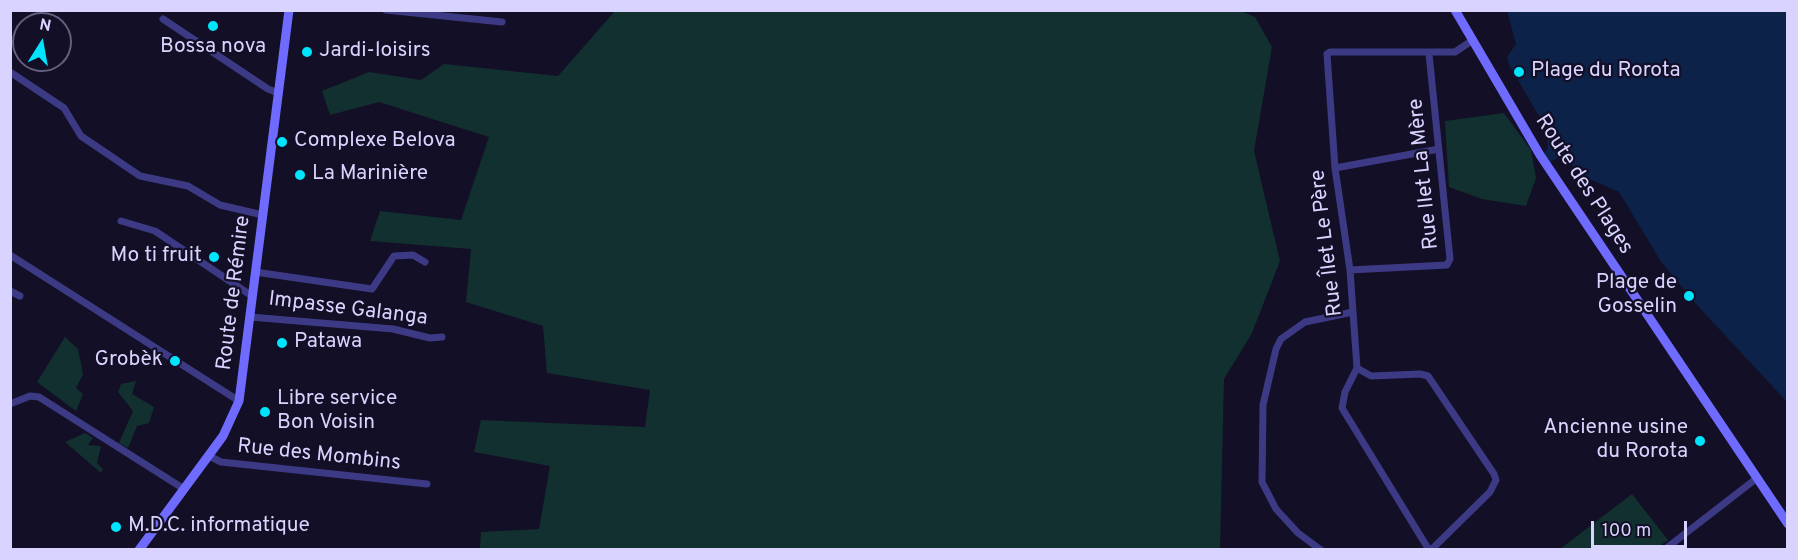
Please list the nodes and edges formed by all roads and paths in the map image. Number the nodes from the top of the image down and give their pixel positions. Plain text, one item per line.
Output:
1 (289, 10) edge
2 (386, 10) edge
3 (1455, 10) edge
4 (163, 19) dead end
5 (502, 22) dead end
6 (1473, 40) junction
7 (1429, 54) junction
8 (10, 72) edge
9 (278, 93) junction
10 (1439, 149) junction
11 (1335, 168) junction
12 (263, 215) junction
13 (121, 221) dead end
14 (10, 255) edge
15 (425, 261) dead end
16 (1350, 270) junction
17 (255, 272) junction
18 (10, 291) edge
19 (20, 296) dead end
20 (252, 296) junction
21 (1353, 312) junction
22 (250, 317) junction
23 (442, 337) dead end
24 (1357, 368) junction
25 (239, 401) junction
26 (10, 404) edge
27 (209, 456) junction
28 (1757, 478) junction
29 (427, 484) dead end
30 (184, 489) junction
31 (1788, 524) edge
32 (144, 548) edge
33 (1321, 549) edge
34 (1430, 549) edge
35 (1664, 549) edge

1 - 9 street, Route de Rémire
2 - 5 street
3 - 6 street, Route des Plages
4 - 9 street
6 - 7 street, Rue Îlet Le Père
6 - 28 street, Route des Plages
7 - 10 street, Rue Ilet La Mère
7 - 11 street, Rue Îlet Le Père
8 - 12 street
9 - 12 street, Route de Rémire
10 - 11 street
10 - 16 street, Rue Ilet La Mère
11 - 16 street, Rue Îlet Le Père
12 - 17 street, Route de Rémire
13 - 20 street
14 - 25 street
15 - 17 street
16 - 21 street, Rue Îlet Le Père
17 - 20 street, Route de Rémire
18 - 19 street
20 - 22 street, Route de Rémire
21 - 24 street, Rue Îlet Le Père
21 - 33 street
22 - 23 street, Impasse Galanga
22 - 25 street, Route de Rémire
24 - 34 street, Rue Îlet Le Père
24 - 34 street
25 - 27 street, Route de Rémire
26 - 30 street
27 - 29 street, Rue des Mombins
27 - 30 street, Route de Rémire
28 - 31 street, Route des Plages
28 - 35 street
30 - 32 street, Route de Rémire

